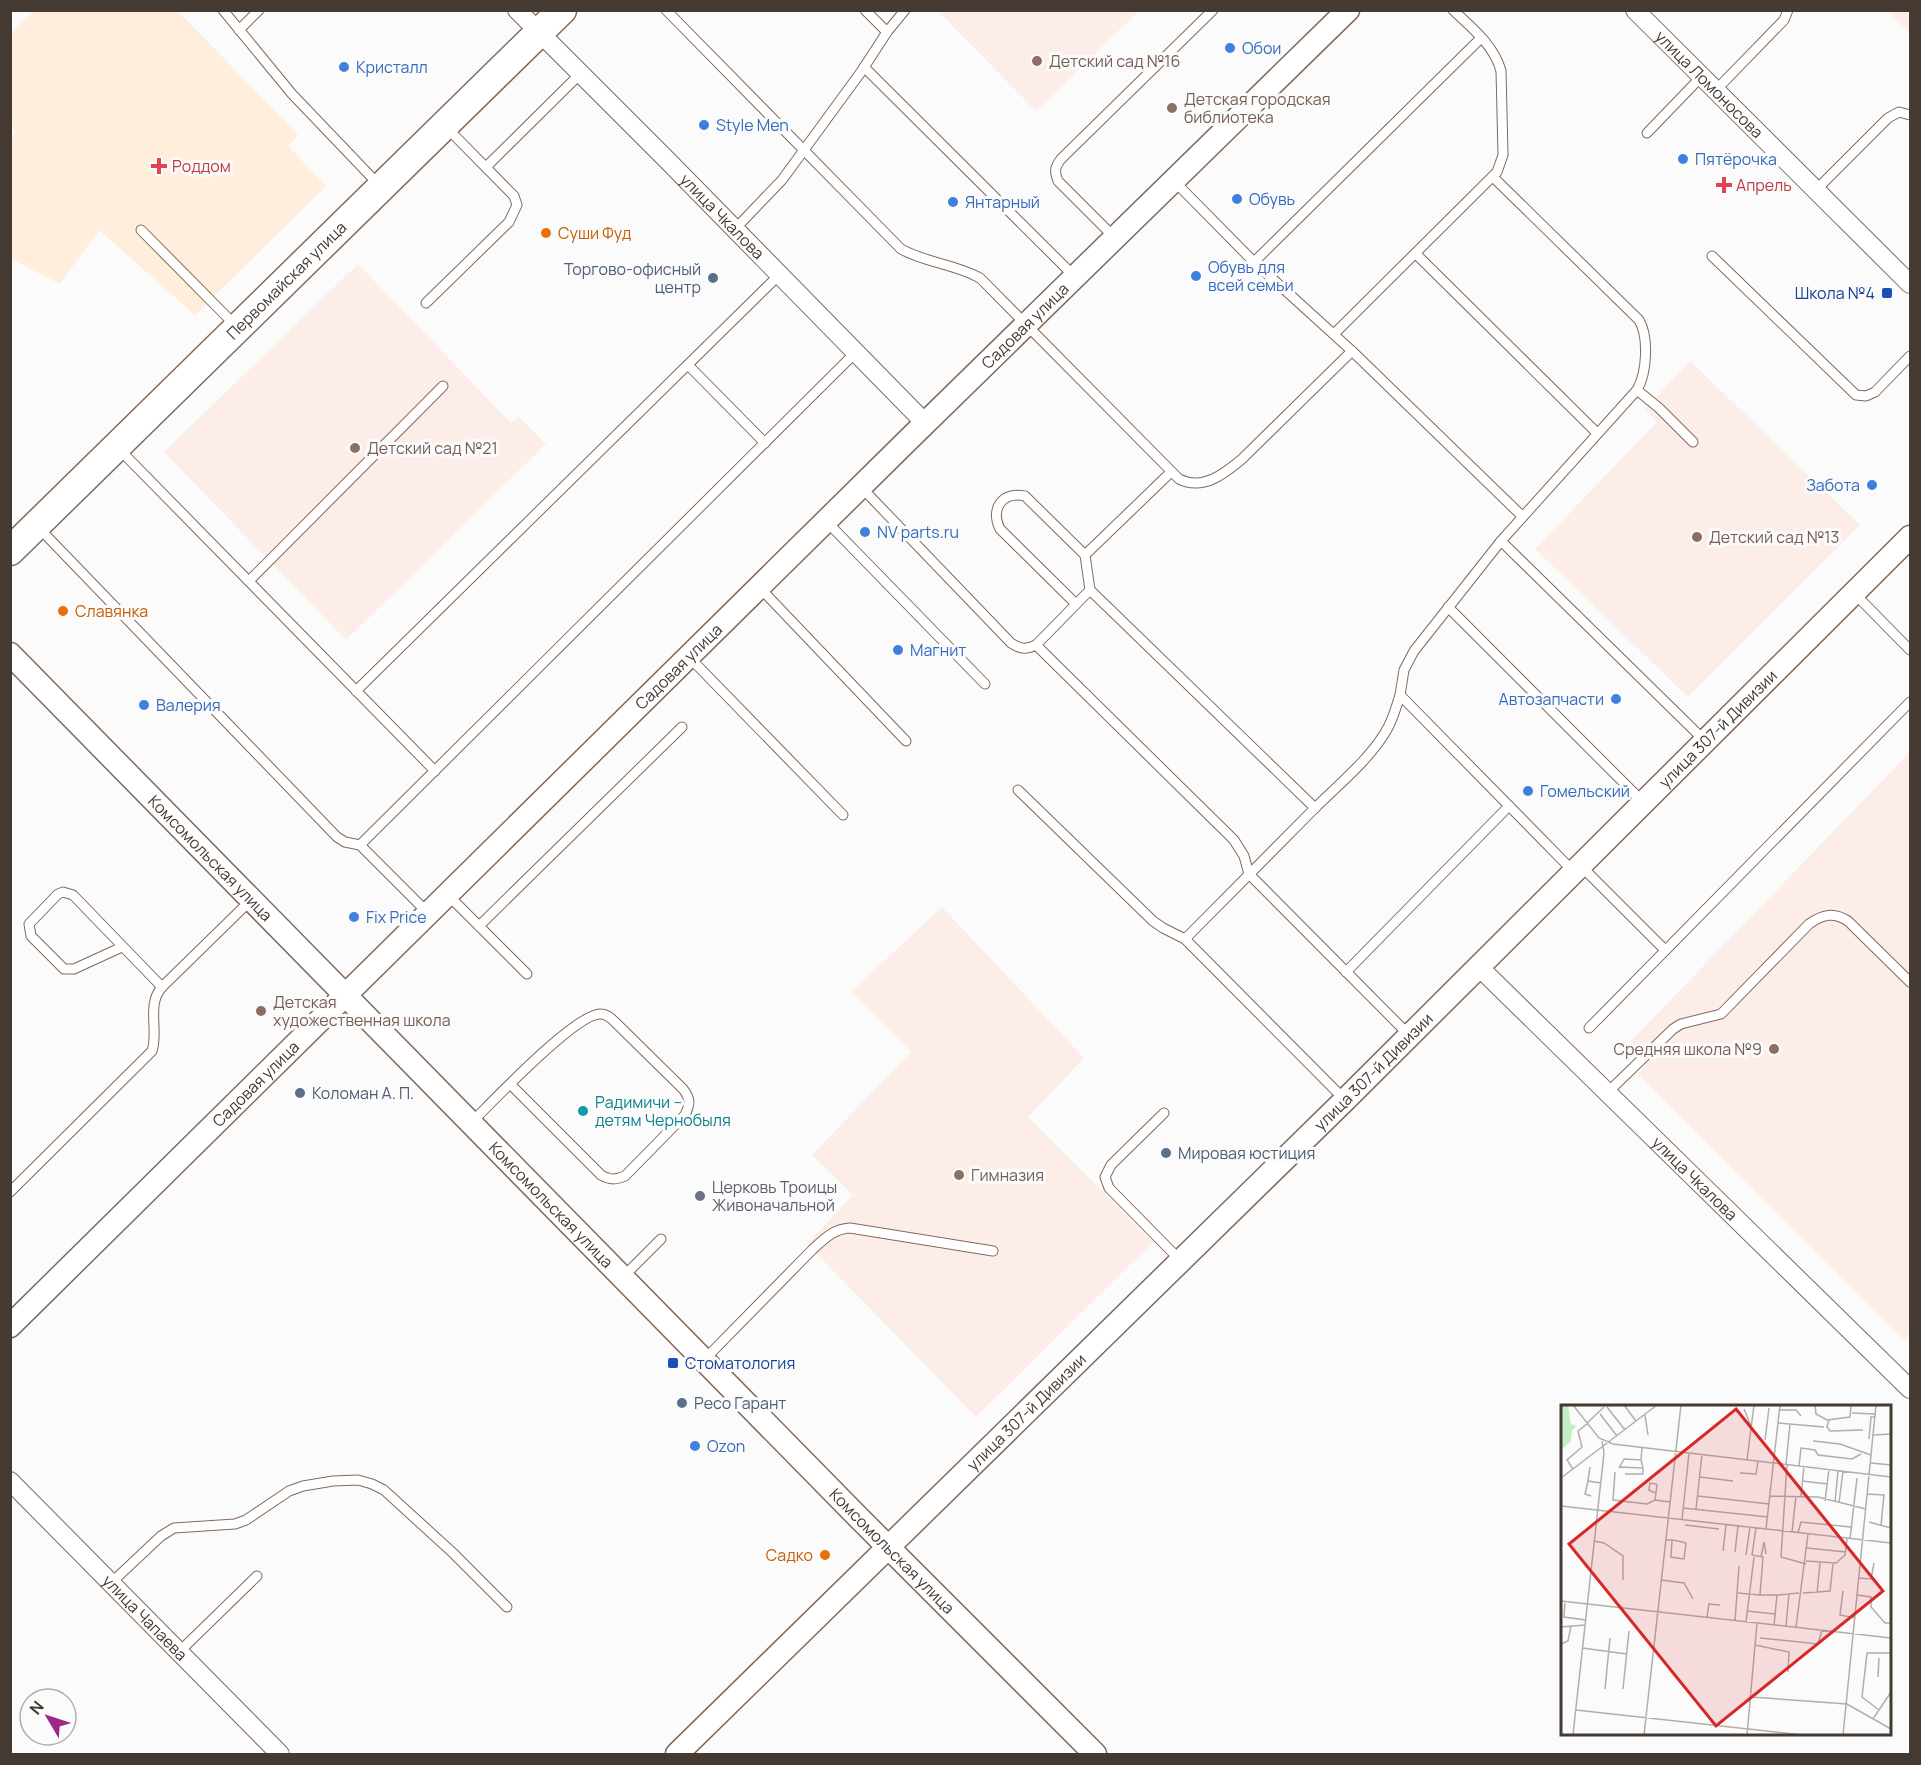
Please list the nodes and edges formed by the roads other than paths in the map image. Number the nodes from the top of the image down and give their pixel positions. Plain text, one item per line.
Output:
1 (220, 10) edge
2 (259, 10) edge
3 (516, 10) edge
4 (562, 10) edge
5 (666, 10) edge
6 (865, 10) edge
7 (905, 10) edge
8 (1213, 10) edge
9 (1348, 10) edge
10 (1454, 10) edge
11 (1635, 10) edge
12 (1788, 10) edge
13 (239, 30) junction
14 (887, 32) junction
15 (539, 33) junction
16 (1481, 38) junction
17 (864, 67) junction
18 (580, 74) junction
19 (1701, 77) junction
20 (1715, 91) junction
21 (1911, 115) edge
22 (444, 125) junction
23 (1647, 133) dead end
24 (803, 150) junction
25 (486, 167) junction
26 (1493, 177) junction
27 (1174, 181) junction
28 (381, 187) junction
29 (1816, 190) junction
30 (735, 229) junction
31 (141, 230) dead end
32 (1115, 238) junction
33 (1416, 254) junction
34 (1712, 256) dead end
35 (1254, 262) junction
36 (780, 274) junction
37 (1076, 277) junction
38 (1911, 284) edge
39 (426, 303) dead end
40 (1027, 325) junction
41 (238, 327) junction
42 (1334, 334) junction
43 (1352, 351) junction
44 (856, 352) junction
45 (1911, 356) edge
46 (688, 365) junction
47 (443, 386) dead end
48 (1637, 390) junction
49 (926, 424) junction
50 (1597, 433) junction
51 (1693, 442) dead end
52 (765, 443) junction
53 (117, 446) junction
54 (1171, 472) junction
55 (861, 487) junction
56 (1522, 516) junction
57 (826, 522) junction
58 (36, 526) junction
59 (1911, 537) edge
60 (1501, 541) junction
61 (10, 550) edge
62 (1085, 555) junction
63 (249, 581) junction
64 (759, 588) junction
65 (1090, 590) junction
66 (1854, 593) junction
67 (1076, 604) junction
68 (1448, 607) junction
69 (1036, 645) junction
70 (1911, 650) edge
71 (10, 654) edge
72 (689, 657) junction
73 (985, 684) dead end
74 (356, 691) junction
75 (1400, 695) junction
76 (1911, 702) edge
77 (682, 727) dead end
78 (906, 741) dead end
79 (1704, 741) junction
80 (435, 771) junction
81 (1018, 790) dead end
82 (1643, 802) junction
83 (1509, 806) junction
84 (1315, 808) junction
85 (843, 815) dead end
86 (360, 844) junction
87 (1577, 868) junction
88 (1249, 874) junction
89 (448, 895) junction
90 (252, 899) junction
91 (429, 914) junction
92 (479, 926) junction
93 (1185, 939) junction
94 (122, 947) junction
95 (1665, 950) junction
96 (1479, 967) junction
97 (1346, 972) junction
98 (527, 974) dead end
99 (1911, 982) edge
100 (162, 987) junction
101 (346, 996) junction
102 (1589, 1028) dead end
103 (1410, 1036) junction
104 (510, 1084) junction
105 (1607, 1094) junction
106 (1345, 1100) junction
107 (1164, 1113) dead end
108 (472, 1122) junction
109 (10, 1192) edge
110 (661, 1239) dead end
111 (993, 1251) dead end
112 (1181, 1261) junction
113 (623, 1277) junction
114 (10, 1326) edge
115 (704, 1360) junction
116 (1911, 1389) edge
117 (10, 1481) edge
118 (887, 1547) junction
119 (257, 1576) dead end
120 (111, 1583) junction
121 (507, 1607) dead end
122 (179, 1652) junction
123 (280, 1755) edge
124 (677, 1755) edge
125 (1095, 1755) edge

1 - 13 lane
2 - 13 lane
3 - 15 street, улица Чкалова
4 - 15 main road, Первомайская улица
5 - 24 lane
6 - 14 lane
7 - 14 lane
8 - 32 lane
9 - 27 street, Садовая улица
10 - 16 lane
11 - 19 street, улица Ломоносова
12 - 20 lane
13 - 28 lane
14 - 17 lane
15 - 18 street, улица Чкалова
15 - 22 main road, Первомайская улица
16 - 26 lane
16 - 35 lane
17 - 24 lane
17 - 37 lane
18 - 25 lane
18 - 30 street, улица Чкалова
19 - 20 street, улица Ломоносова
19 - 23 lane
20 - 29 street, улица Ломоносова
21 - 29 lane
22 - 25 lane
22 - 28 main road, Первомайская улица
24 - 30 lane
24 - 40 lane
25 - 39 lane
26 - 33 lane
26 - 48 lane
27 - 32 street, Садовая улица
27 - 35 lane
28 - 41 main road, Первомайская улица
29 - 38 street, улица Ломоносова
30 - 36 street, улица Чкалова
31 - 41 lane
32 - 37 street, Садовая улица
33 - 42 lane
33 - 50 lane
34 - 45 lane
35 - 42 lane
36 - 44 street, улица Чкалова
36 - 46 lane
37 - 40 street, Садовая улица
40 - 49 street, Садовая улица
40 - 54 lane
41 - 53 main road, Первомайская улица
42 - 43 lane
43 - 54 lane
43 - 56 lane
44 - 49 street, улица Чкалова
44 - 52 lane
46 - 52 lane
46 - 74 lane
47 - 63 lane
48 - 50 lane
48 - 51 lane
49 - 55 street, Садовая улица
50 - 56 lane
52 - 80 lane
53 - 58 main road, Первомайская улица
53 - 63 lane
54 - 62 lane
55 - 57 street, Садовая улица
55 - 69 lane
56 - 60 lane
57 - 64 street, Садовая улица
57 - 73 lane
58 - 61 main road, Первомайская улица
58 - 86 lane
59 - 66 street, улица 307-й Дивизии
60 - 68 lane
60 - 79 lane
62 - 65 lane
62 - 67 lane
63 - 74 lane
64 - 72 street, Садовая улица
64 - 78 lane
65 - 67 lane
65 - 84 lane
66 - 70 lane
66 - 79 street, улица 307-й Дивизии
67 - 69 lane
68 - 75 lane
68 - 82 lane
69 - 88 lane
71 - 90 street, Комсомольская улица
72 - 85 lane
72 - 89 street, Садовая улица
74 - 80 lane
75 - 83 lane
75 - 84 lane
76 - 95 lane
77 - 92 lane
79 - 82 street, улица 307-й Дивизии
80 - 86 lane
81 - 93 lane
82 - 87 street, улица 307-й Дивизии
83 - 87 lane
83 - 97 lane
84 - 88 lane
86 - 91 lane
87 - 95 lane
87 - 96 street, улица 307-й Дивизии
88 - 93 lane
88 - 97 lane
89 - 91 street, Садовая улица
89 - 92 lane
90 - 100 lane
90 - 101 street, Комсомольская улица
91 - 101 street, Садовая улица
92 - 98 lane
93 - 106 lane
94 - 94 lane
94 - 100 lane
95 - 102 lane
96 - 103 street, улица 307-й Дивизии
96 - 105 street, улица Чкалова
97 - 103 lane
99 - 105 lane
100 - 109 lane
101 - 108 street, Комсомольская улица
101 - 114 street, Садовая улица
103 - 106 street, улица 307-й Дивизии
104 - 104 lane
104 - 108 lane
105 - 116 street, улица Чкалова
106 - 112 street, улица 307-й Дивизии
107 - 112 lane
108 - 113 street, Комсомольская улица
110 - 113 lane
111 - 115 lane
112 - 118 street, улица 307-й Дивизии
113 - 115 street, Комсомольская улица
115 - 118 street, Комсомольская улица
117 - 120 street, улица Чапаева
118 - 124 street, улица 307-й Дивизии
118 - 125 street, Комсомольская улица
119 - 122 lane
120 - 121 lane
120 - 122 street, улица Чапаева
122 - 123 street, улица Чапаева

